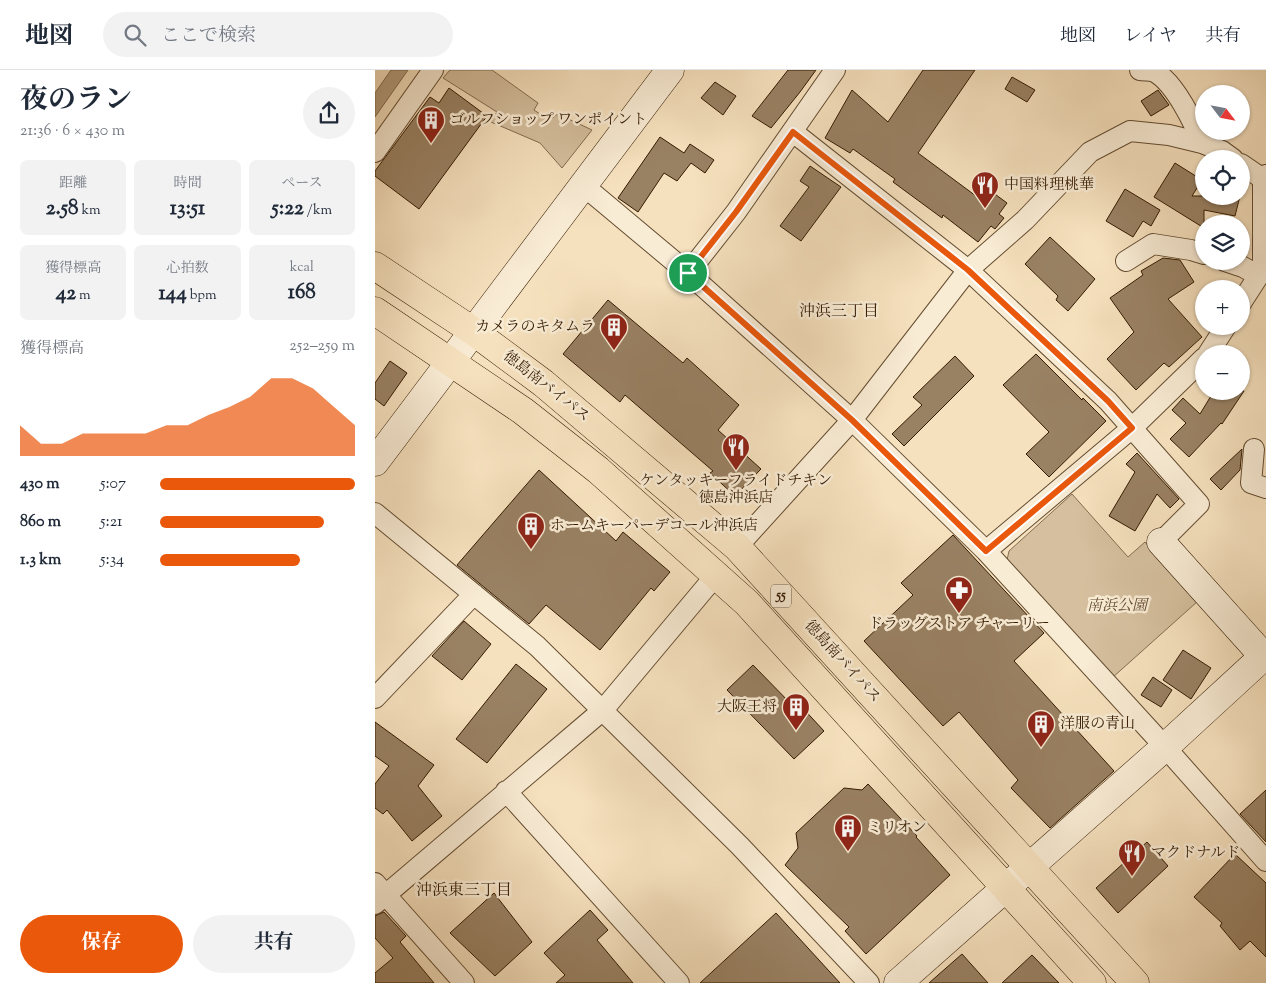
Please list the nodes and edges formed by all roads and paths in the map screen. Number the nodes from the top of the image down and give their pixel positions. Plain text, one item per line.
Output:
1 (433, 70) edge
2 (670, 70) edge
3 (835, 70) edge
4 (1140, 70) edge
5 (793, 132) junction
6 (1202, 143) junction
7 (1220, 150) edge
8 (375, 152) edge
9 (1250, 169) edge
10 (1265, 177) edge
11 (584, 186) junction
12 (1195, 251) edge
13 (1126, 261) dead end
14 (375, 266) edge
15 (968, 270) junction
16 (1262, 272) edge
17 (688, 273) junction
18 (1250, 290) edge
19 (375, 311) edge
20 (473, 331) junction
21 (451, 362) junction
22 (1195, 367) edge
23 (852, 420) junction
24 (1132, 428) junction
25 (1254, 449) dead end
26 (375, 462) edge
27 (1266, 488) edge
28 (375, 513) edge
29 (1161, 542) joint
30 (737, 547) junction
31 (986, 551) junction
32 (716, 575) junction
33 (474, 594) junction
34 (1265, 656) edge
35 (375, 698) edge
36 (603, 710) junction
37 (1165, 747) junction
38 (506, 791) junction
39 (1266, 861) edge
40 (1029, 867) junction
41 (1006, 888) junction
42 (379, 894) edge
43 (464, 983) edge
44 (679, 983) edge
45 (869, 983) edge
46 (898, 983) edge
47 (1092, 983) edge
48 (1135, 983) edge

1 - 8 street
2 - 11 street
3 - 5 street
4 - 6 street
5 - 15 street
5 - 17 street
6 - 7 street
6 - 15 street
9 - 10 street
10 - 16 street
11 - 17 street
11 - 20 street
12 - 13 street
14 - 20 highway, 徳島南バイパス / 55
15 - 23 street
15 - 24 street
16 - 18 street
17 - 23 street
19 - 21 highway, 徳島南バイパス / 55
20 - 21 street
20 - 30 highway, 徳島南バイパス / 55
21 - 26 street
21 - 32 highway, 徳島南バイパス / 55
22 - 24 street
23 - 30 street
23 - 31 street
24 - 29 street
24 - 31 street
25 - 27 street
28 - 33 street
29 - 34 street
30 - 40 highway, 徳島南バイパス / 55
31 - 37 street
32 - 36 street
32 - 41 highway, 徳島南バイパス / 55
33 - 35 street
33 - 36 street
34 - 37 street
36 - 38 street
36 - 45 street
37 - 39 street
37 - 40 street
38 - 42 street
38 - 44 street
40 - 41 street
40 - 48 highway, 徳島南バイパス / 55
41 - 46 street
41 - 47 highway, 徳島南バイパス / 55
42 - 43 street

